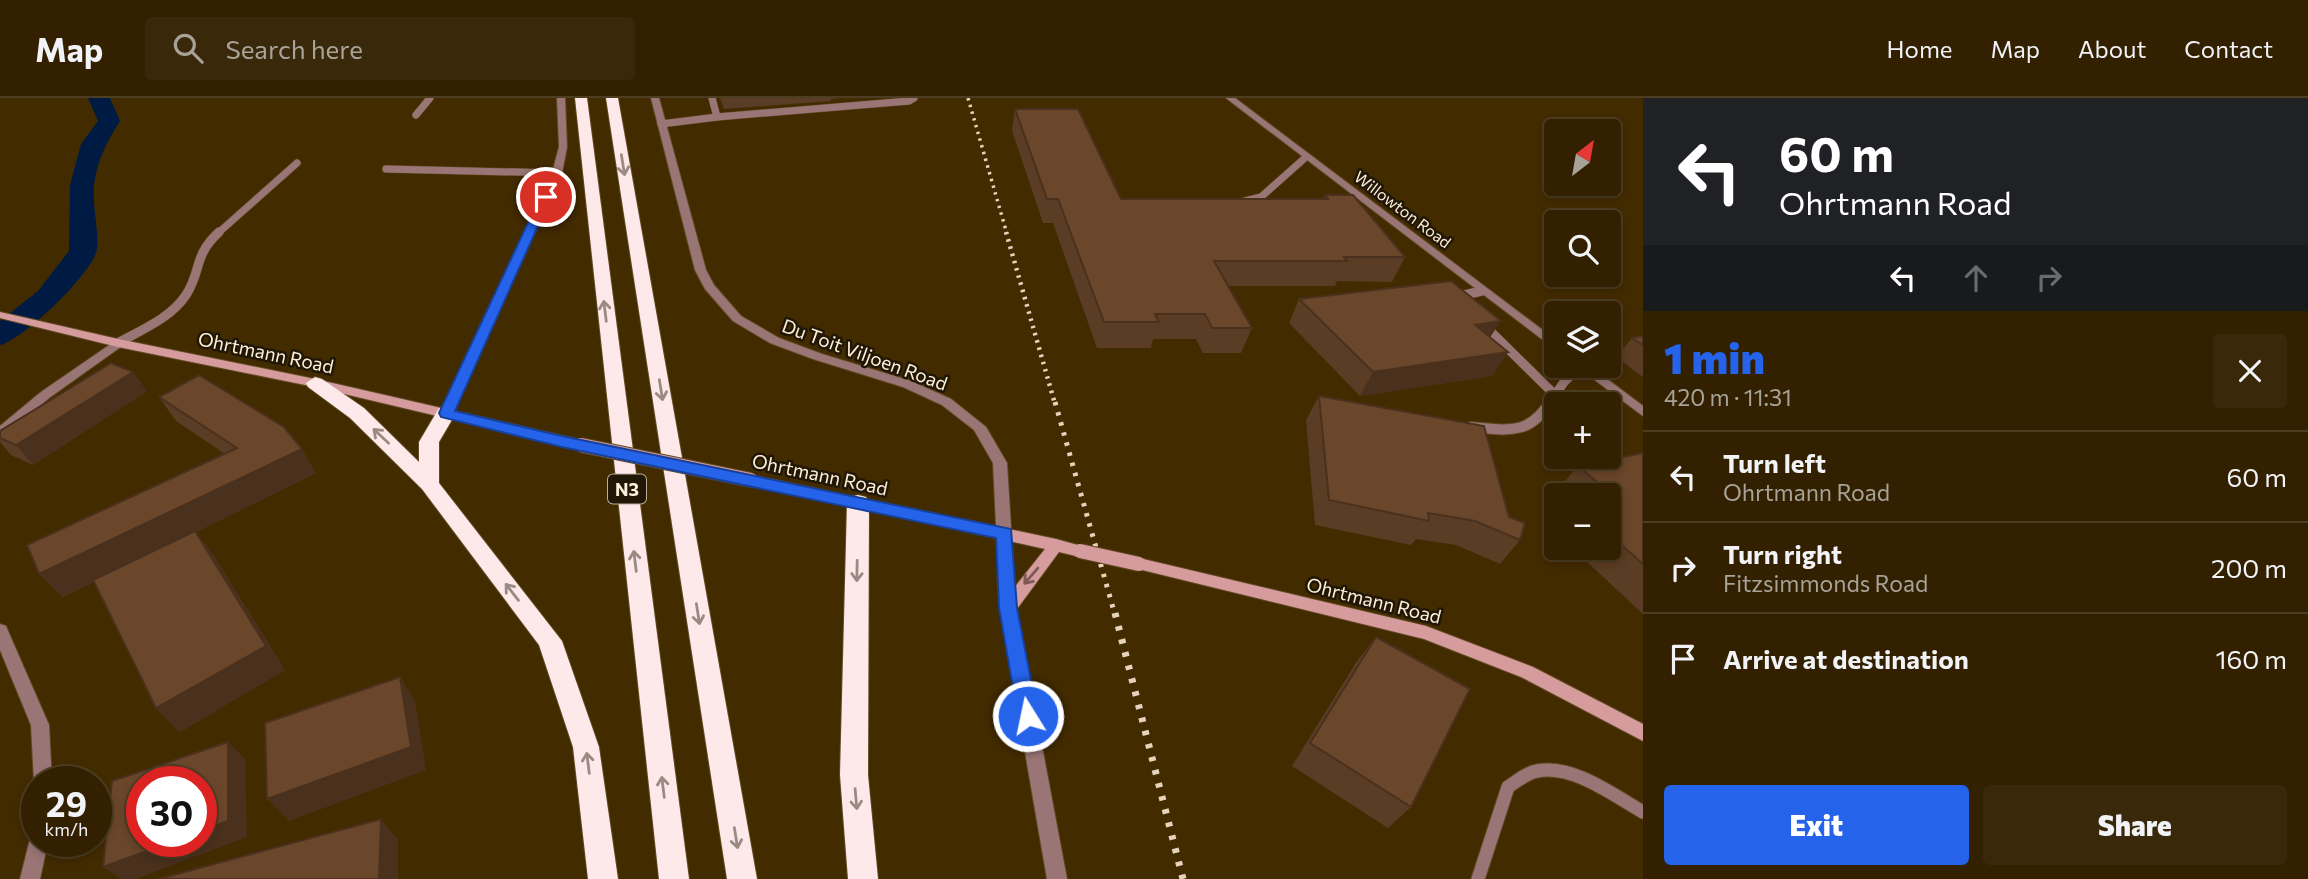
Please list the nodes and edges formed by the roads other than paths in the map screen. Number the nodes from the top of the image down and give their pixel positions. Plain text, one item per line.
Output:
1 (430, 98) edge
2 (561, 98) edge
3 (581, 98) edge
4 (612, 98) edge
5 (655, 98) edge
6 (712, 98) edge
7 (914, 98) edge
8 (1230, 98) edge
9 (416, 115) dead end
10 (717, 117) junction
11 (661, 124) junction
12 (1306, 157) junction
13 (297, 163) dead end
14 (386, 169) dead end
15 (557, 173) junction
16 (1233, 202) edge
17 (1482, 290) junction
18 (1465, 308) edge
19 (0, 315) edge
20 (1475, 316) edge
21 (1544, 337) edge
22 (118, 343) junction
23 (1597, 378) edge
24 (315, 383) junction
25 (1552, 392) edge
26 (1643, 412) edge
27 (446, 413) junction
28 (1544, 416) edge
29 (1461, 426) edge
30 (0, 433) edge
31 (429, 484) junction
32 (858, 503) junction
33 (1005, 533) junction
34 (1056, 545) junction
35 (1008, 608) junction
36 (0, 631) edge
37 (1643, 732) edge
38 (42, 766) edge
39 (1643, 812) edge
40 (35, 857) edge
41 (30, 879) edge
42 (603, 879) edge
43 (674, 879) edge
44 (742, 879) edge
45 (863, 879) edge
46 (1057, 879) edge
47 (1478, 879) edge

1 - 9 lane
2 - 15 street
43 -> 3 highway, N3
4 -> 44 highway, N3
5 - 11 street, Du Toit Viljoen Road
6 - 10 lane
7 - 10 lane
8 - 12 street, Willowton Road
10 - 11 lane
11 - 33 street, Du Toit Viljoen Road
12 - 16 lane
12 - 17 street, Willowton Road
13 - 22 lane
14 - 15 lane
15 - 27 street
17 - 18 lane
17 - 21 street, Willowton Road
19 - 22 main road, Ohrtmann Road
20 - 25 lane
22 - 24 main road, Ohrtmann Road
22 - 30 street
23 - 26 street
24 - 27 main road, Ohrtmann Road
31 -> 24 highway
27 - 31 highway
27 - 32 main road, Ohrtmann Road, bridge
28 - 29 lane
42 -> 31 highway
32 - 33 main road, Ohrtmann Road
32 -> 45 highway
33 - 34 main road, Ohrtmann Road
33 - 35 street, Du Toit Viljoen Road
34 -> 35 main road
34 - 37 main road, Ohrtmann Road, bridge
35 - 46 street, Du Toit Viljoen Road
36 - 38 street
39 - 47 lane
40 - 41 street

